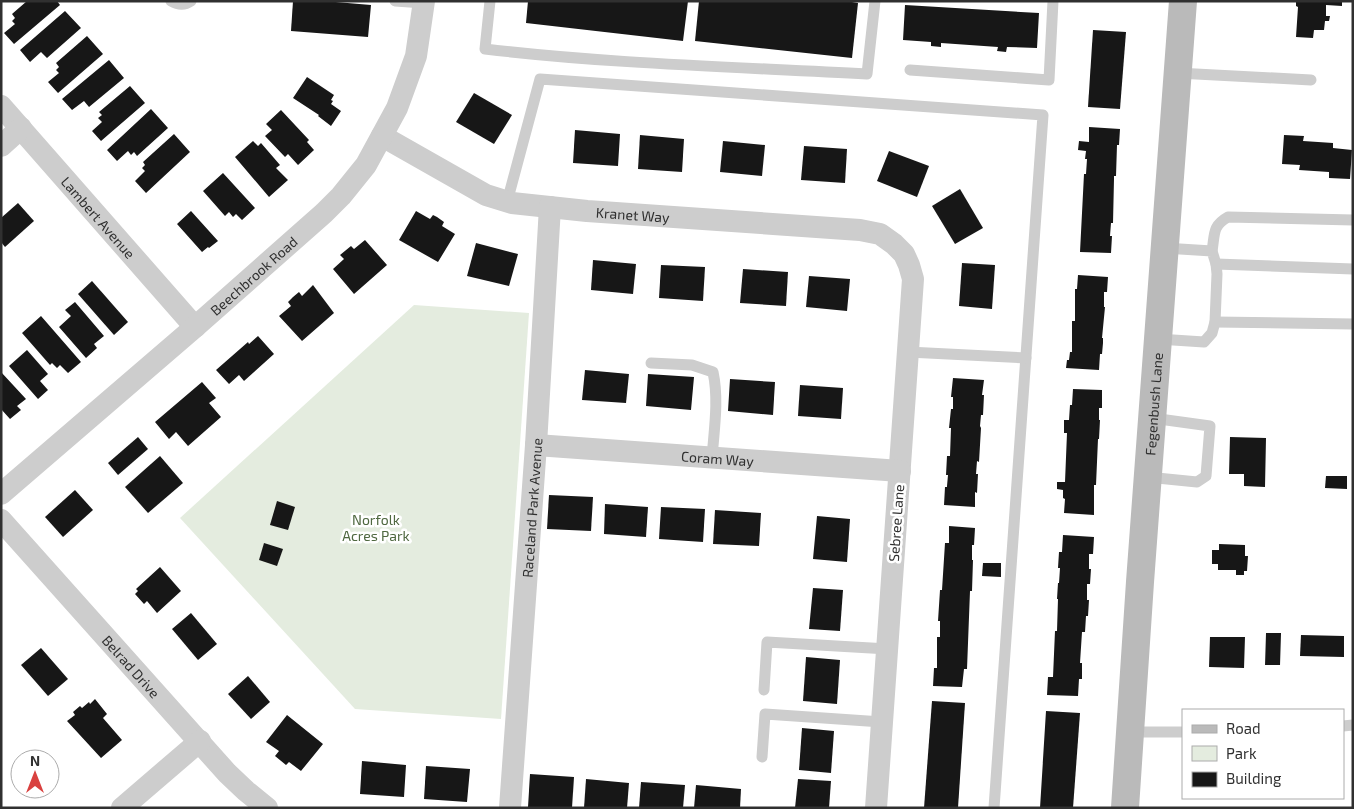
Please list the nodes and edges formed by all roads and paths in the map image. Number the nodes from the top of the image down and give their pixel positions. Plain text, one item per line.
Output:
1 (170, 1) edge
2 (191, 1) edge
3 (395, 1) edge
4 (490, 1) edge
5 (875, 1) edge
6 (1053, 1) edge
7 (1183, 1) edge
8 (424, 2) edge
9 (910, 70) dead end
10 (1177, 73) junction
11 (1312, 80) dead end
12 (1, 106) edge
13 (21, 128) junction
14 (382, 136) junction
15 (1, 146) edge
16 (507, 202) junction
17 (550, 207) junction
18 (1353, 220) edge
19 (894, 244) joint
20 (1164, 248) junction
21 (1212, 251) junction
22 (1216, 264) junction
23 (1353, 269) edge
24 (1215, 322) junction
25 (1353, 324) edge
26 (195, 326) junction
27 (1158, 339) junction
28 (908, 352) junction
29 (1026, 358) junction
30 (651, 363) dead end
31 (1152, 418) junction
32 (536, 446) junction
33 (712, 458) junction
34 (900, 471) junction
35 (1147, 477) junction
36 (1, 494) edge
37 (1, 520) edge
38 (888, 650) junction
39 (764, 690) dead end
40 (882, 722) junction
41 (1130, 732) junction
42 (1182, 732) edge
43 (200, 741) junction
44 (762, 757) dead end
45 (122, 808) edge
46 (267, 808) edge
47 (510, 808) edge
48 (876, 808) edge
49 (994, 808) edge
50 (1125, 808) edge

1 - 2 lane
3 - 8 lane
4 - 5 lane
6 - 9 lane
7 - 10 main road, Fegenbush Lane
8 - 14 street, Beechbrook Road
10 - 11 lane
10 - 20 main road, Fegenbush Lane
12 - 13 street, Lambert Avenue
13 - 15 street
13 - 26 street, Lambert Avenue
14 - 16 street, Kranet Way
14 - 26 street, Beechbrook Road
16 - 17 street, Kranet Way
16 - 29 lane
17 - 19 street, Kranet Way
17 - 32 street, Raceland Park Avenue
18 - 21 lane
19 - 28 street, Sebree Lane
20 - 21 lane
20 - 27 main road, Fegenbush Lane
21 - 22 lane
22 - 23 lane
22 - 24 lane
24 - 25 lane
24 - 27 lane
26 - 36 street, Beechbrook Road
27 - 31 main road, Fegenbush Lane
28 - 29 lane
28 - 34 street, Sebree Lane
29 - 49 lane
30 - 33 lane
31 - 35 main road, Fegenbush Lane
31 - 35 lane
32 - 33 street, Coram Way
32 - 47 street, Raceland Park Avenue
33 - 34 street, Coram Way
34 - 38 street, Sebree Lane
35 - 41 main road, Fegenbush Lane
37 - 43 street, Belrad Drive
38 - 39 lane
38 - 40 street, Sebree Lane
40 - 44 lane
40 - 48 street, Sebree Lane
41 - 42 lane
41 - 50 main road, Fegenbush Lane
43 - 45 street
43 - 46 street, Belrad Drive

